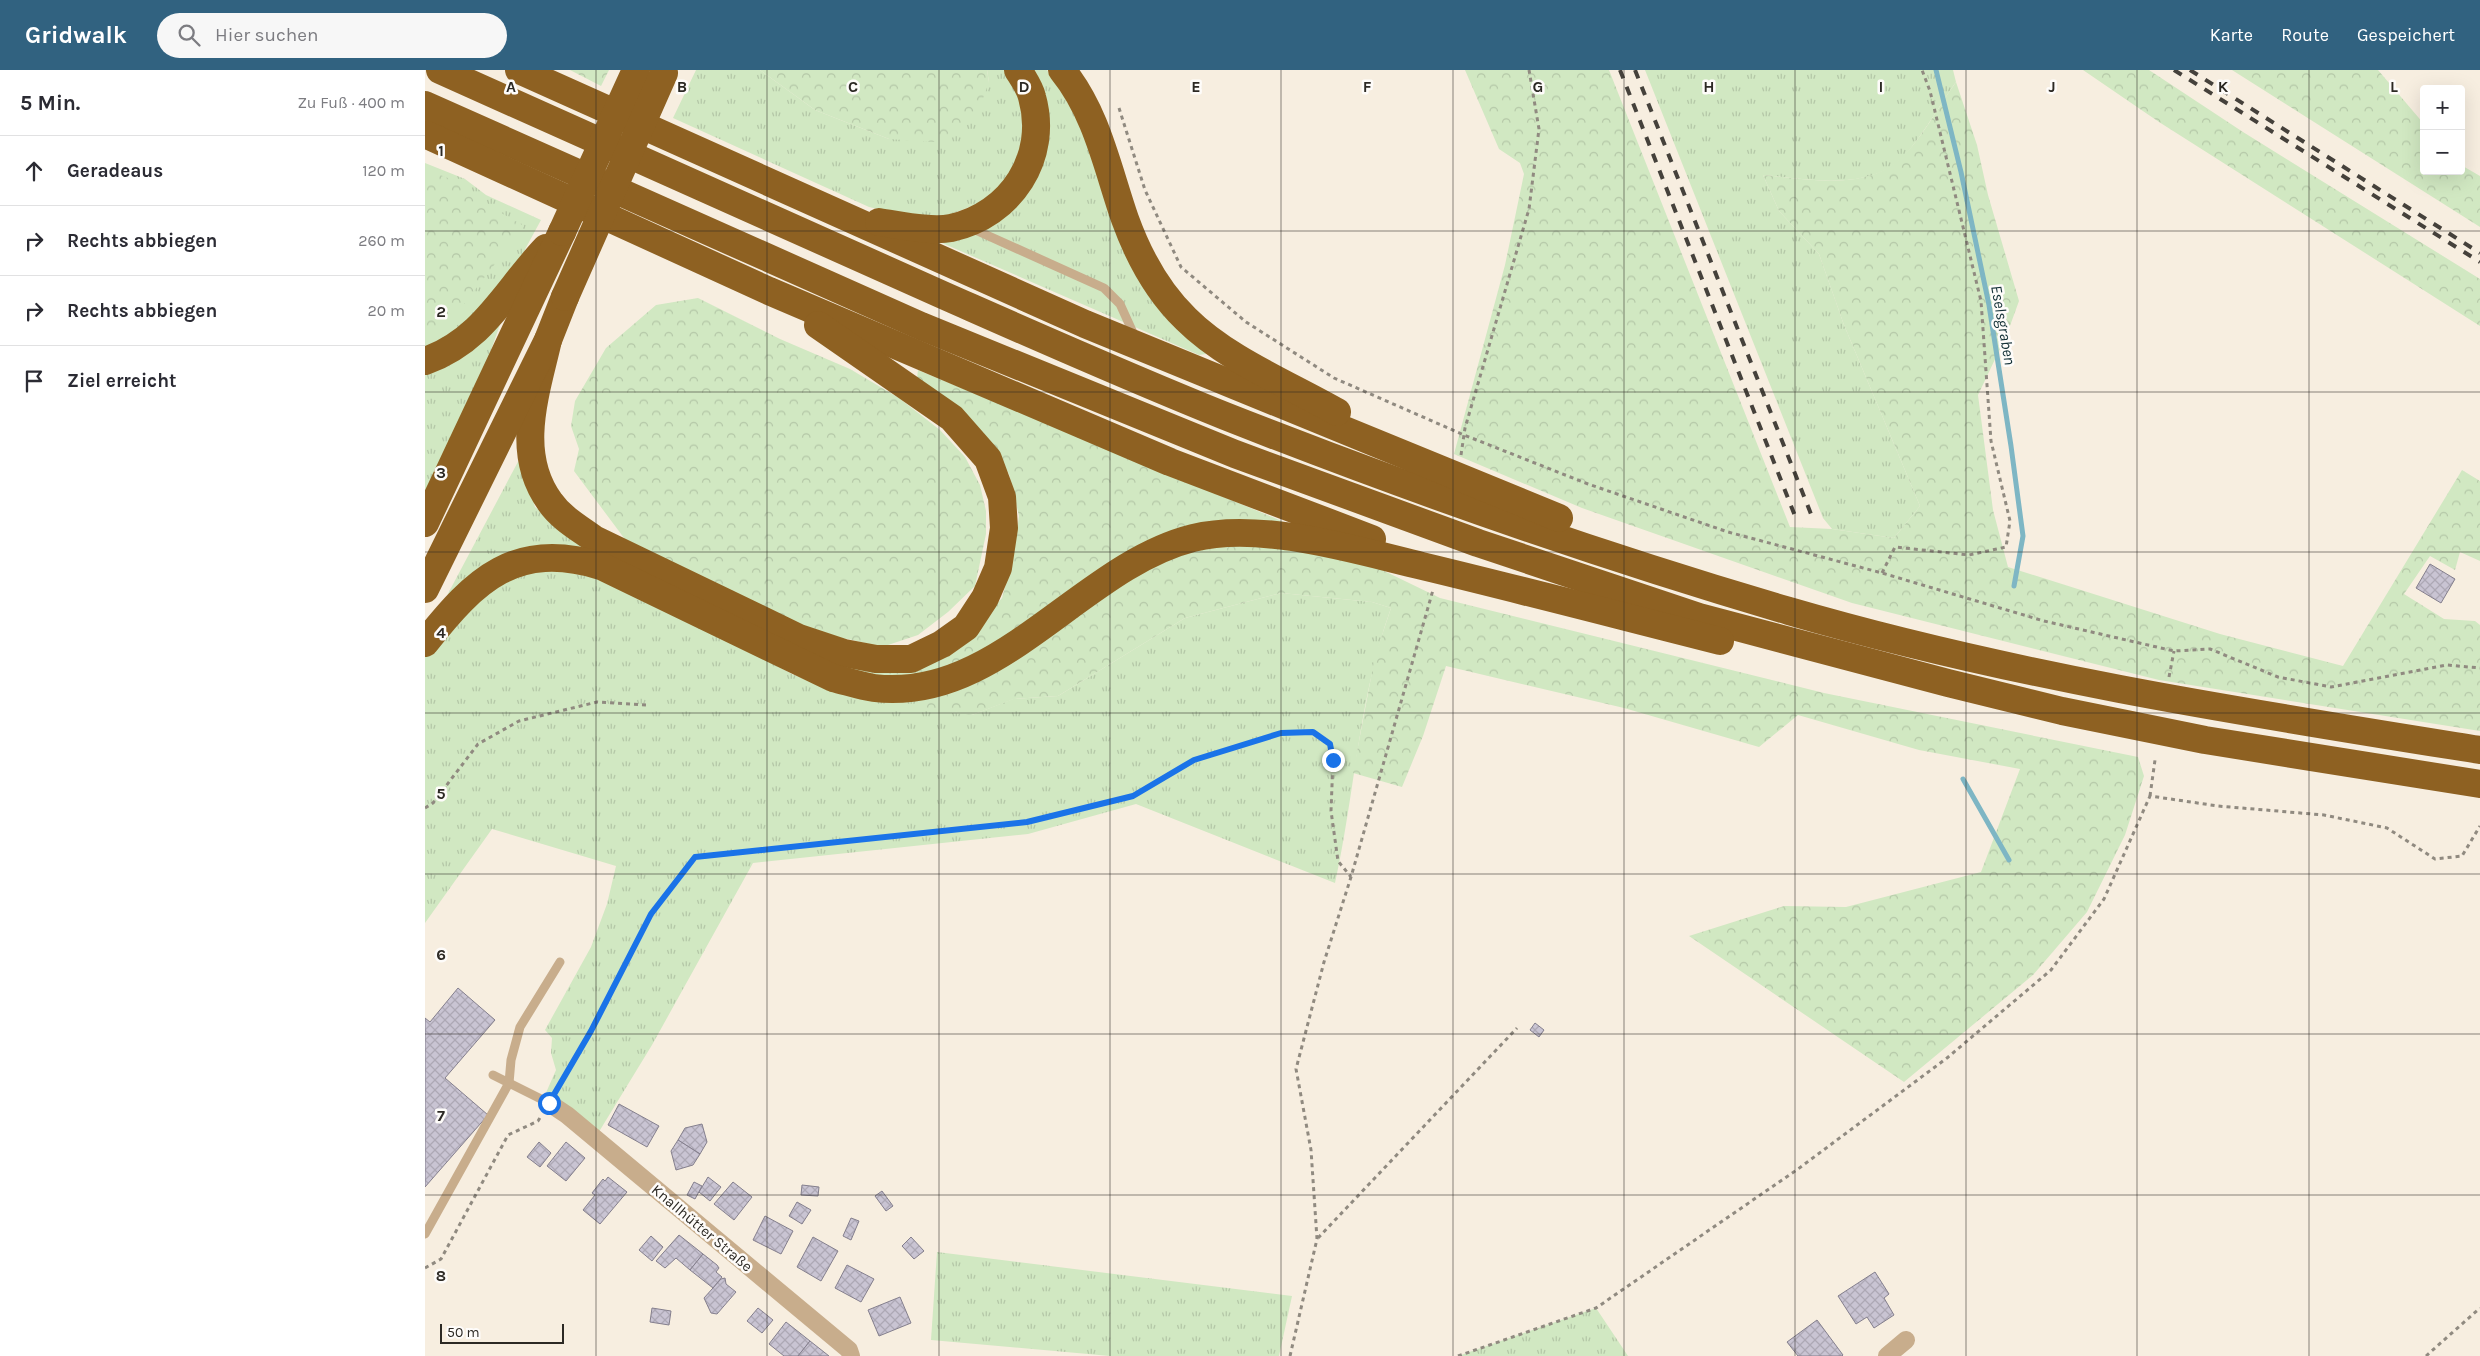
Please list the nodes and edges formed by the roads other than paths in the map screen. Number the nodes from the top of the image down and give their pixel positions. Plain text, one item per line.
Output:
1 (440, 70) edge
2 (636, 70) edge
3 (1018, 70) edge
4 (1062, 70) edge
5 (666, 71) edge
6 (528, 73) edge
7 (425, 106) edge
8 (425, 134) edge
9 (810, 202) junction
10 (961, 224) junction
11 (531, 277) junction
12 (769, 291) junction
13 (548, 340) junction
14 (1139, 346) junction
15 (425, 361) edge
16 (1452, 464) junction
17 (425, 523) edge
18 (1498, 584) junction
19 (425, 589) edge
20 (425, 642) edge
21 (1953, 653) junction
22 (1948, 683) junction
23 (2480, 750) edge
24 (2480, 784) edge
25 (560, 962) dead end
26 (493, 1075) dead end
27 (509, 1083) junction
28 (549, 1103) joint
29 (425, 1234) edge
30 (1906, 1340) dead end
31 (851, 1356) edge
32 (1887, 1356) edge

1 - 21 highway
2 - 11 highway, bridge
3 - 10 highway
4 - 16 highway
5 - 13 highway, bridge
6 - 9 highway
7 - 22 highway
8 - 12 highway
9 - 10 highway
9 - 14 highway
10 - 14 lane
11 - 15 highway
11 - 17 highway
12 - 13 highway
12 - 18 highway
13 - 19 highway
14 - 16 highway
16 - 21 highway
18 - 20 highway
18 - 22 highway
21 - 23 highway
22 - 24 highway
25 - 27 lane
26 - 27 lane
27 - 28 lane
27 - 29 lane
28 - 31 street, Knallhütter Straße
30 - 32 street

